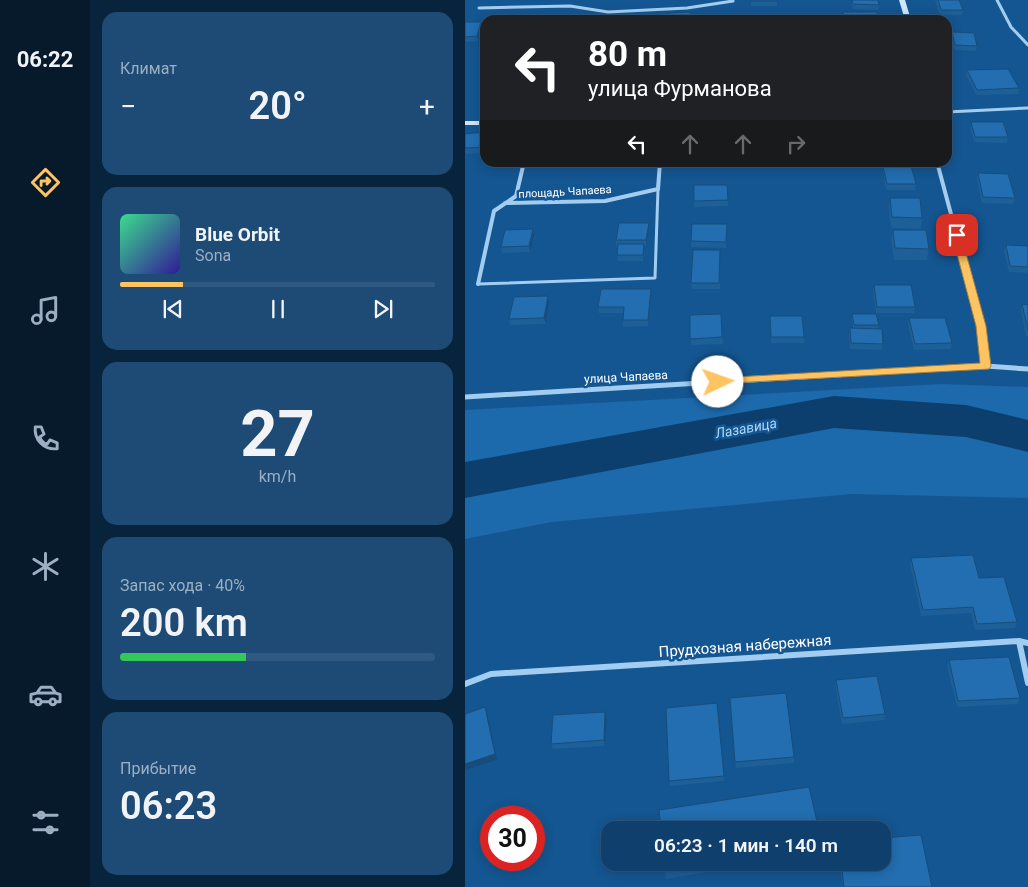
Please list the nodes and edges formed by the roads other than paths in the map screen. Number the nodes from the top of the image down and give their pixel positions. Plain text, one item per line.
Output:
1 (902, 0) edge
2 (997, 0) edge
3 (733, 2) dead end
4 (479, 8) dead end
5 (608, 12) junction
6 (608, 15) edge
7 (906, 15) edge
8 (1028, 45) edge
9 (1028, 108) edge
10 (952, 112) edge
11 (465, 123) edge
12 (480, 123) edge
13 (523, 167) edge
14 (660, 167) edge
15 (938, 167) edge
16 (658, 189) junction
17 (505, 204) junction
18 (478, 284) joint
19 (985, 366) junction
20 (1028, 368) edge
21 (465, 397) edge
22 (1019, 641) junction
23 (1028, 643) edge
24 (1028, 683) edge
25 (465, 684) edge

1 - 7 main road
2 - 8 street
3 - 5 street
4 - 5 street
5 - 6 street
9 - 10 street
11 - 12 main road
13 - 17 street
14 - 16 street
15 - 19 street
16 - 17 street, площадь Чапаева
16 - 18 lane
17 - 18 street
19 - 20 street, улица Чапаева
19 - 21 street, улица Чапаева
22 - 23 street, Прудхозная набережная
22 - 24 street
22 - 25 street, Прудхозная набережная

